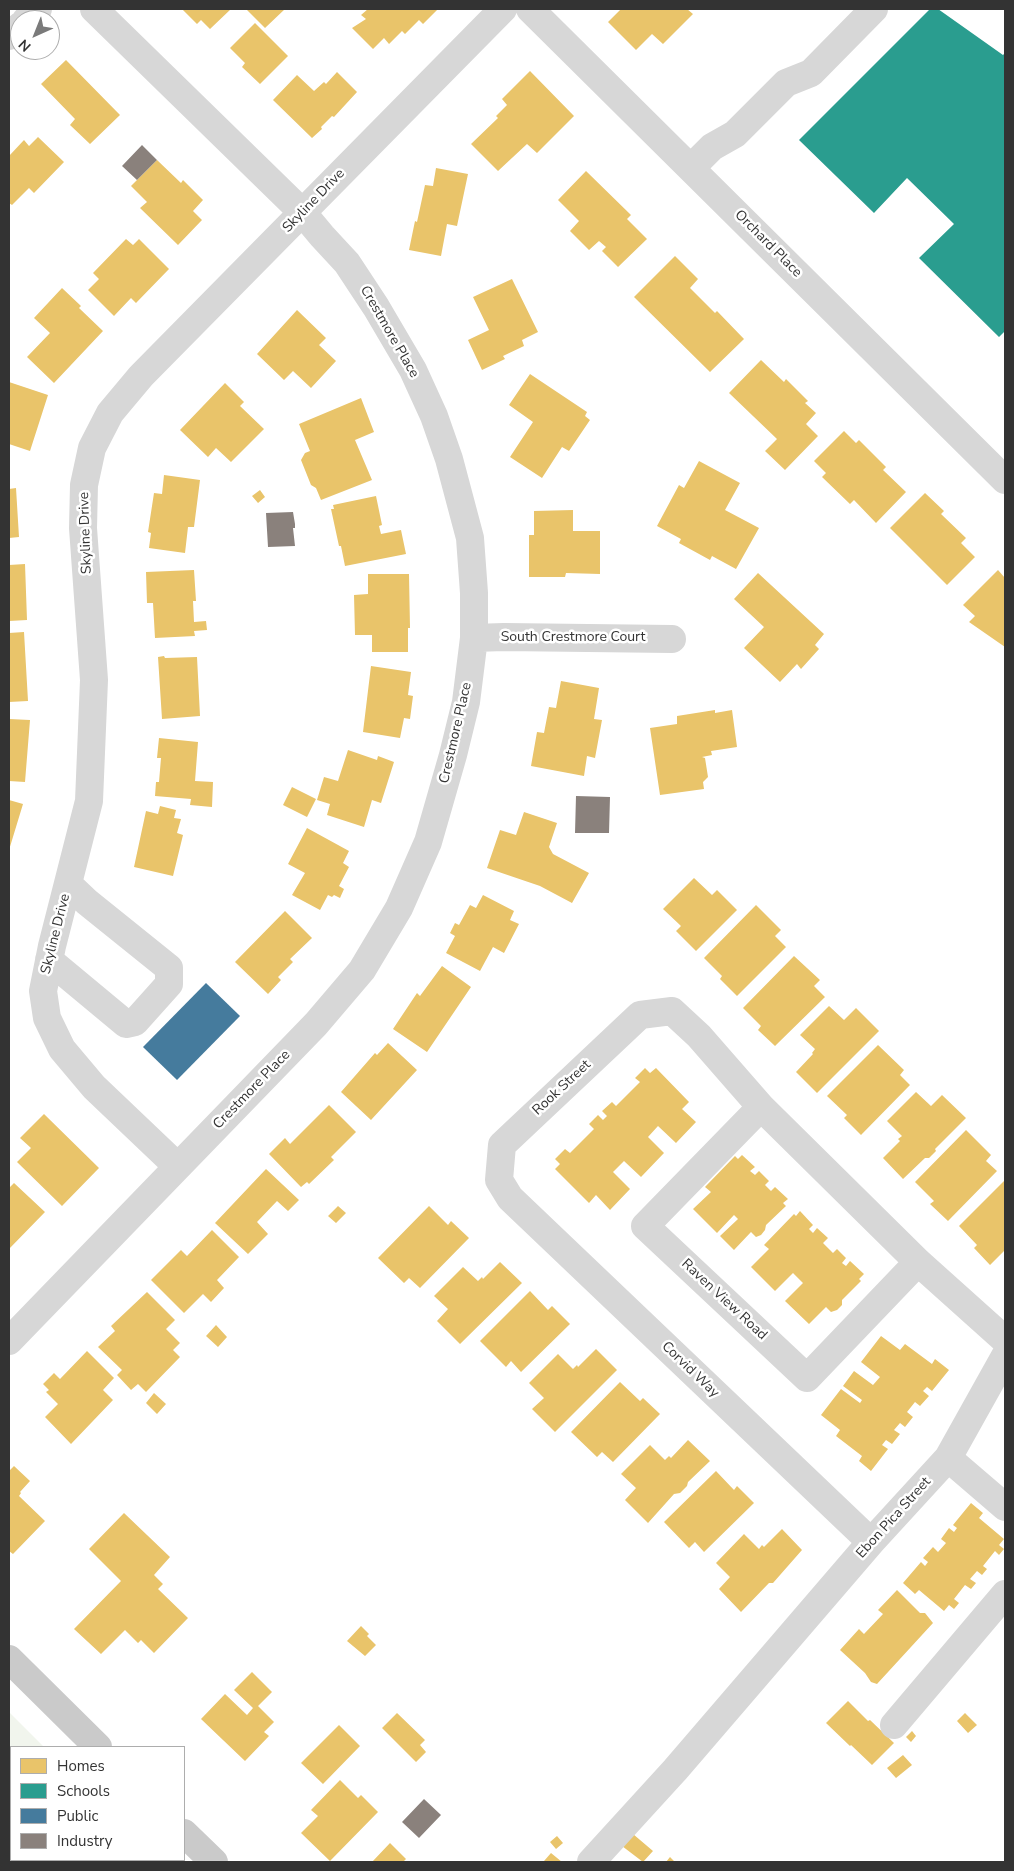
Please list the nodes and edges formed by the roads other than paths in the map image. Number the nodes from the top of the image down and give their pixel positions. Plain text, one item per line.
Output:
1 (94, 9) edge
2 (503, 9) edge
3 (530, 9) edge
4 (874, 9) edge
5 (723, 120) dead end
6 (712, 147) junction
7 (691, 168) junction
8 (302, 212) junction
9 (1005, 480) edge
10 (474, 638) junction
11 (672, 638) dead end
12 (68, 884) junction
13 (49, 960) junction
14 (761, 1107) junction
15 (177, 1166) junction
16 (510, 1198) joint
17 (918, 1262) junction
18 (9, 1340) edge
19 (1005, 1340) edge
20 (1005, 1356) edge
21 (948, 1458) junction
22 (1005, 1507) edge
23 (871, 1542) junction
24 (1005, 1594) edge
25 (9, 1659) edge
26 (894, 1725) dead end
27 (97, 1746) edge
28 (185, 1833) edge
29 (214, 1862) edge
30 (591, 1862) edge

1 - 8 street, Crestmore Place
2 - 8 street, Skyline Drive
3 - 7 street, Orchard Place
4 - 6 street
5 - 6 street
6 - 7 street
7 - 9 street, Orchard Place
8 - 10 street, Crestmore Place
8 - 12 street, Skyline Drive
10 - 11 street, South Crestmore Court
10 - 15 street, Crestmore Place
12 - 13 street, Skyline Drive
12 - 13 street
13 - 15 street, Skyline Drive
14 - 16 street, Rook Street
14 - 17 street
14 - 17 street, Raven View Road
15 - 18 street, Crestmore Place
16 - 23 street, Corvid Way
17 - 19 street
20 - 21 street, Ebon Pica Street
21 - 22 street
21 - 23 street, Ebon Pica Street
23 - 30 street, Ebon Pica Street
24 - 26 street
25 - 27 main road
28 - 29 main road

